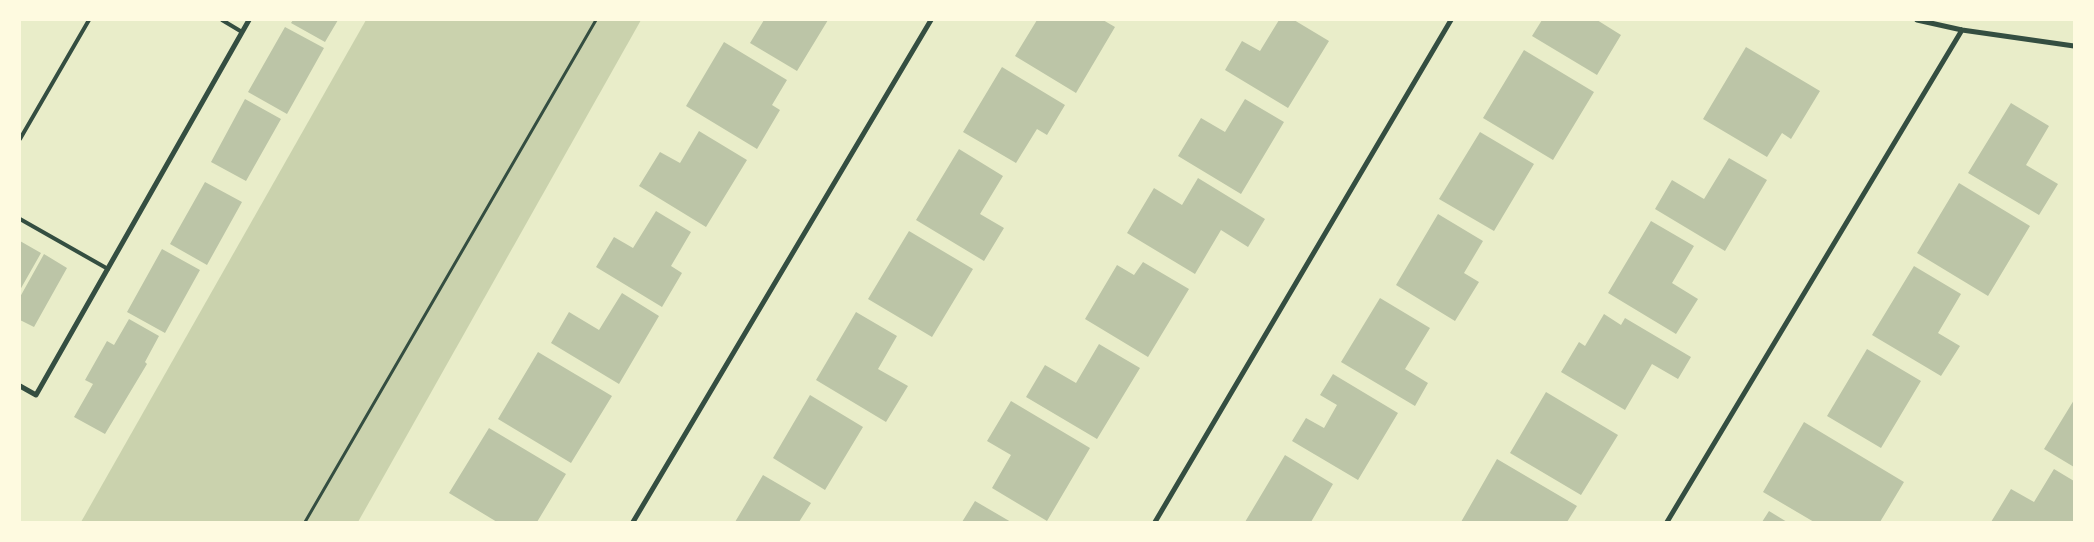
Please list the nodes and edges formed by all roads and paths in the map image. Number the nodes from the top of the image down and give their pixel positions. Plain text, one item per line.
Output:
1 (89, 20) edge
2 (222, 20) edge
3 (249, 20) edge
4 (596, 20) edge
5 (931, 20) edge
6 (1451, 20) edge
7 (1917, 20) edge
8 (1962, 30) junction
9 (242, 32) junction
10 (2074, 46) edge
11 (20, 139) edge
12 (20, 219) edge
13 (108, 268) junction
14 (20, 386) edge
15 (305, 522) edge
16 (633, 522) edge
17 (1155, 522) edge
18 (1667, 522) edge

1 - 11 lane
2 - 9 lane
3 - 9 street
4 - 15 path
5 - 16 street
6 - 17 street
7 - 8 street
8 - 10 street
8 - 18 street
9 - 13 street
12 - 13 lane
13 - 14 street

